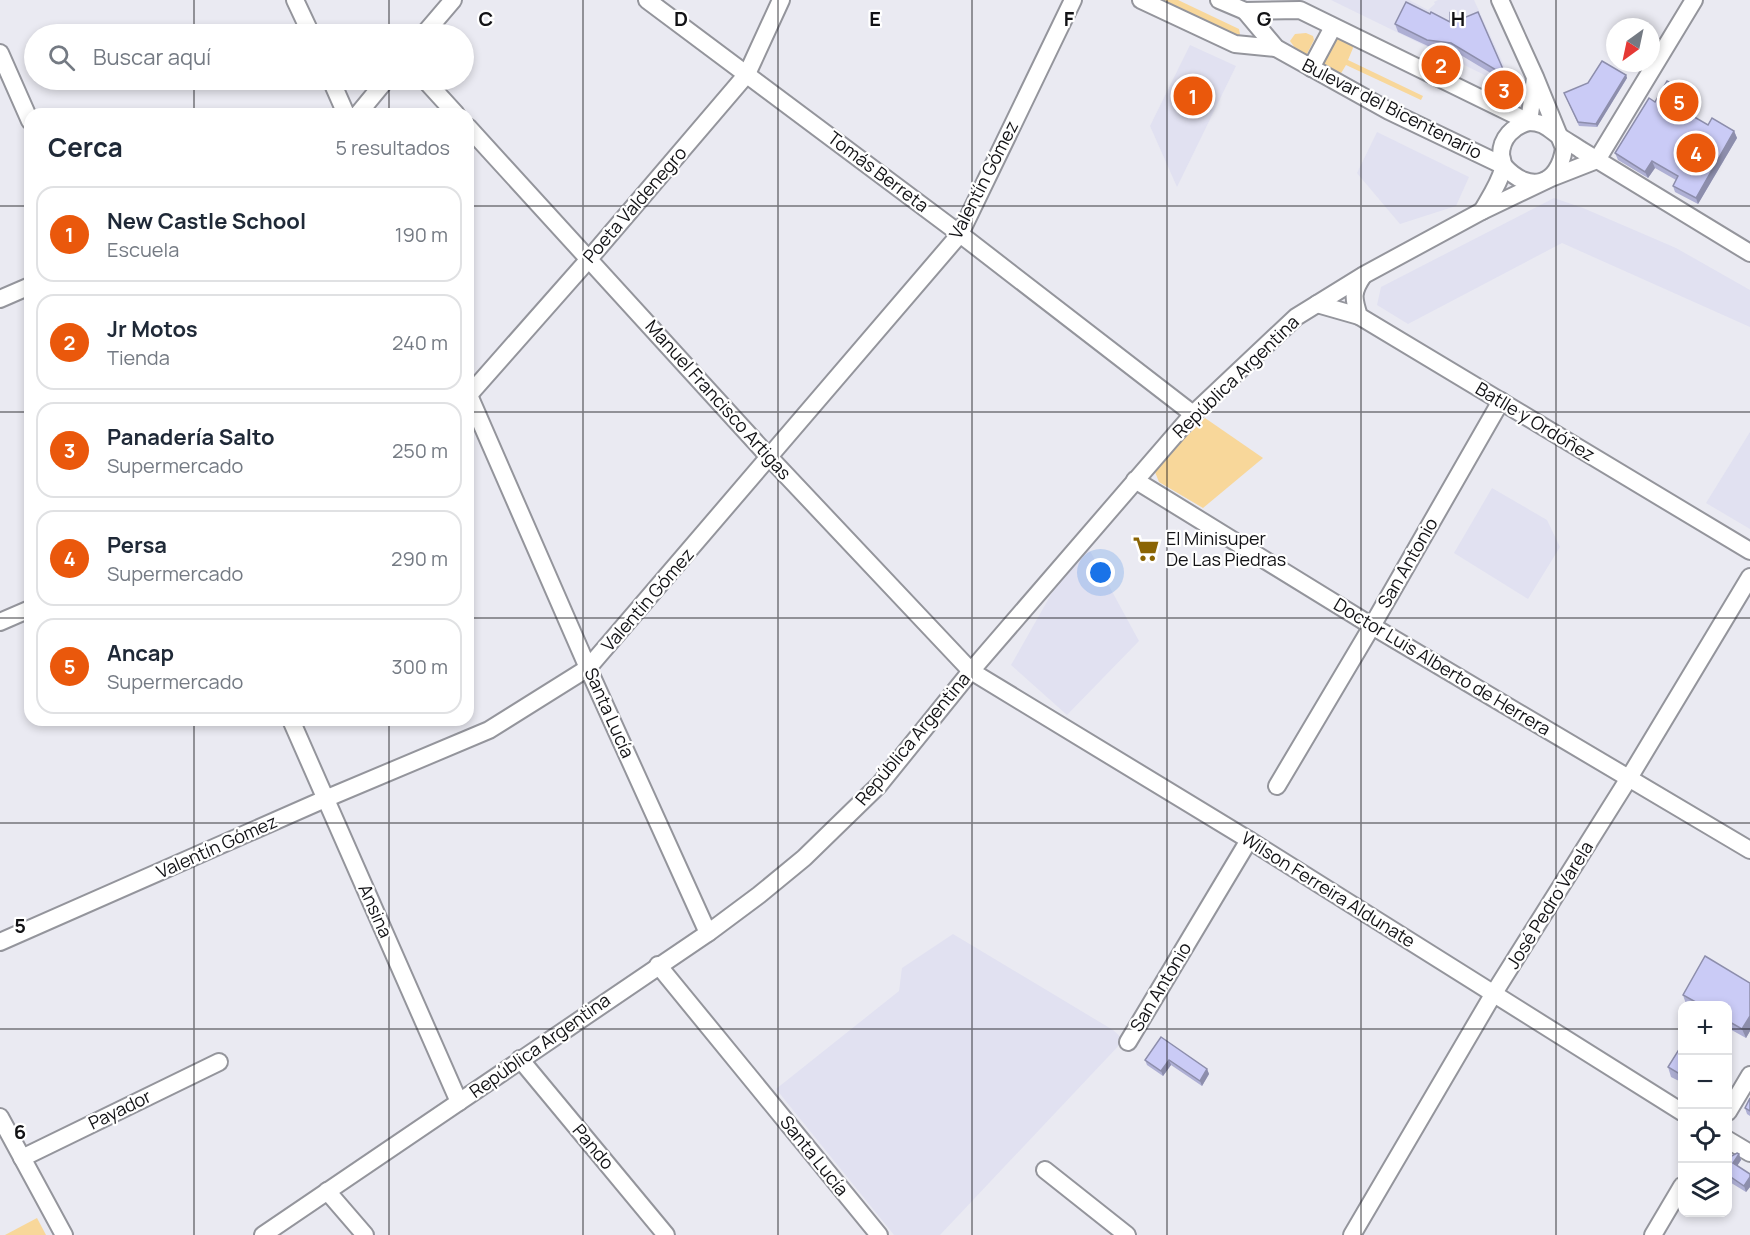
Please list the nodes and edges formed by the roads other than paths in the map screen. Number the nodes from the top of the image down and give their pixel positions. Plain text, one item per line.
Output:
1 (295, 0) edge
2 (453, 0) edge
3 (647, 0) edge
4 (781, 0) edge
5 (1073, 0) edge
6 (1141, 0) edge
7 (1219, 0) edge
8 (1281, 0) edge
9 (1500, 0) edge
10 (1694, 0) edge
11 (1300, 10) junction
12 (1245, 11) junction
13 (306, 24) edge
14 (433, 24) edge
15 (1333, 27) junction
16 (1276, 48) junction
17 (0, 53) edge
18 (1311, 68) junction
19 (747, 74) junction
20 (1535, 77) junction
21 (335, 90) edge
22 (378, 90) edge
23 (434, 90) edge
24 (24, 108) edge
25 (343, 108) edge
26 (363, 108) edge
27 (451, 108) edge
28 (1528, 122) junction
29 (474, 134) edge
30 (1558, 135) junction
31 (1597, 160) junction
32 (1504, 166) junction
33 (1551, 178) junction
34 (1482, 211) junction
35 (960, 234) junction
36 (1750, 253) edge
37 (589, 259) junction
38 (1364, 275) junction
39 (24, 289) edge
40 (0, 299) edge
41 (1317, 304) junction
42 (1359, 316) junction
43 (474, 388) edge
44 (1501, 401) junction
45 (474, 409) edge
46 (1193, 414) junction
47 (770, 458) junction
48 (1136, 480) junction
49 (1750, 551) edge
50 (1750, 577) edge
51 (24, 612) edge
52 (0, 622) edge
53 (1372, 626) junction
54 (588, 668) junction
55 (971, 671) junction
56 (294, 726) edge
57 (1629, 778) junction
58 (1277, 786) dead end
59 (325, 799) junction
60 (1249, 840) junction
61 (1750, 850) edge
62 (708, 933) junction
63 (0, 942) edge
64 (658, 966) junction
65 (1494, 993) junction
66 (1128, 1042) dead end
67 (520, 1059) junction
68 (219, 1062) dead end
69 (1750, 1075) edge
70 (459, 1102) junction
71 (1678, 1109) edge
72 (1730, 1109) edge
73 (0, 1117) edge
74 (1732, 1142) edge
75 (1750, 1153) edge
76 (22, 1158) junction
77 (1045, 1170) dead end
78 (327, 1191) junction
79 (1678, 1194) edge
80 (64, 1235) edge
81 (263, 1235) edge
82 (365, 1235) edge
83 (666, 1235) edge
84 (879, 1235) edge
85 (1127, 1235) edge
86 (1352, 1235) edge
87 (1653, 1235) edge

1 - 13 street
2 - 14 street
3 - 19 street, Tomás Berreta
4 - 19 street, Poeta Valdenegro
5 - 35 street, Valentín Gómez
6 - 16 street
7 - 12 street, Bulevar del Bicentenario
8 - 11 street
9 - 20 street
10 - 31 street
11 - 12 street, Bulevar del Bicentenario
11 - 15 street, Bulevar del Bicentenario
12 - 16 street, Bulevar del Bicentenario
15 - 18 street
15 - 28 street, Bulevar del Bicentenario
16 - 18 street, Bulevar del Bicentenario
17 - 24 street
18 - 32 street, Bulevar del Bicentenario
19 - 35 street, Tomás Berreta
19 - 37 street, Poeta Valdenegro
20 - 28 street
20 - 30 street
21 - 25 street
22 - 26 street
23 - 27 street
28 - 30 street, Bulevar del Bicentenario
28 - 32 street
29 - 37 street, Manuel Francisco Artigas
30 - 31 street, Bulevar del Bicentenario
30 - 33 street
31 - 33 street, República Argentina
31 - 36 street, Bulevar del Bicentenario
32 - 33 street, Bulevar del Bicentenario
32 - 34 street
33 - 34 street, República Argentina
34 - 38 street, República Argentina
35 - 46 street, Tomás Berreta
35 - 47 street, Valentín Gómez
37 - 43 street, Poeta Valdenegro
37 - 47 street, Manuel Francisco Artigas
38 - 41 street, República Argentina
38 - 42 street
39 - 40 street
41 - 42 street, Batlle y Ordóñez
41 - 46 street, República Argentina
42 - 44 street, Batlle y Ordóñez
44 - 49 street, Batlle y Ordóñez
44 - 53 street, San Antonio
45 - 54 street, Santa Lucía
46 - 48 street, República Argentina
47 - 54 street, Valentín Gómez
47 - 55 street, Manuel Francisco Artigas
48 - 53 street, Doctor Luis Alberto de Herrera
48 - 55 street, República Argentina
50 - 57 street, José Pedro Varela
51 - 52 street
53 - 57 street, Doctor Luis Alberto de Herrera
53 - 58 street, San Antonio
54 - 59 street, Valentín Gómez
54 - 62 street, Santa Lucía
55 - 60 street, Wilson Ferreira Aldunate
55 - 62 street, República Argentina
56 - 59 street, Ansina
57 - 61 street, Doctor Luis Alberto de Herrera
57 - 65 street, José Pedro Varela
59 - 63 street, Valentín Gómez
59 - 70 street, Ansina
60 - 65 street, Wilson Ferreira Aldunate
60 - 66 street, San Antonio
62 - 64 street, República Argentina
64 - 67 street, República Argentina
64 - 84 street, Santa Lucía
65 - 71 street, Wilson Ferreira Aldunate
65 - 86 street, José Pedro Varela
67 - 70 street, República Argentina
67 - 83 street, Pando
68 - 76 street, Payador
69 - 72 street
70 - 78 street, República Argentina
73 - 76 street
74 - 75 street
76 - 80 street
77 - 85 street
78 - 81 street, República Argentina
78 - 82 street
79 - 87 street

